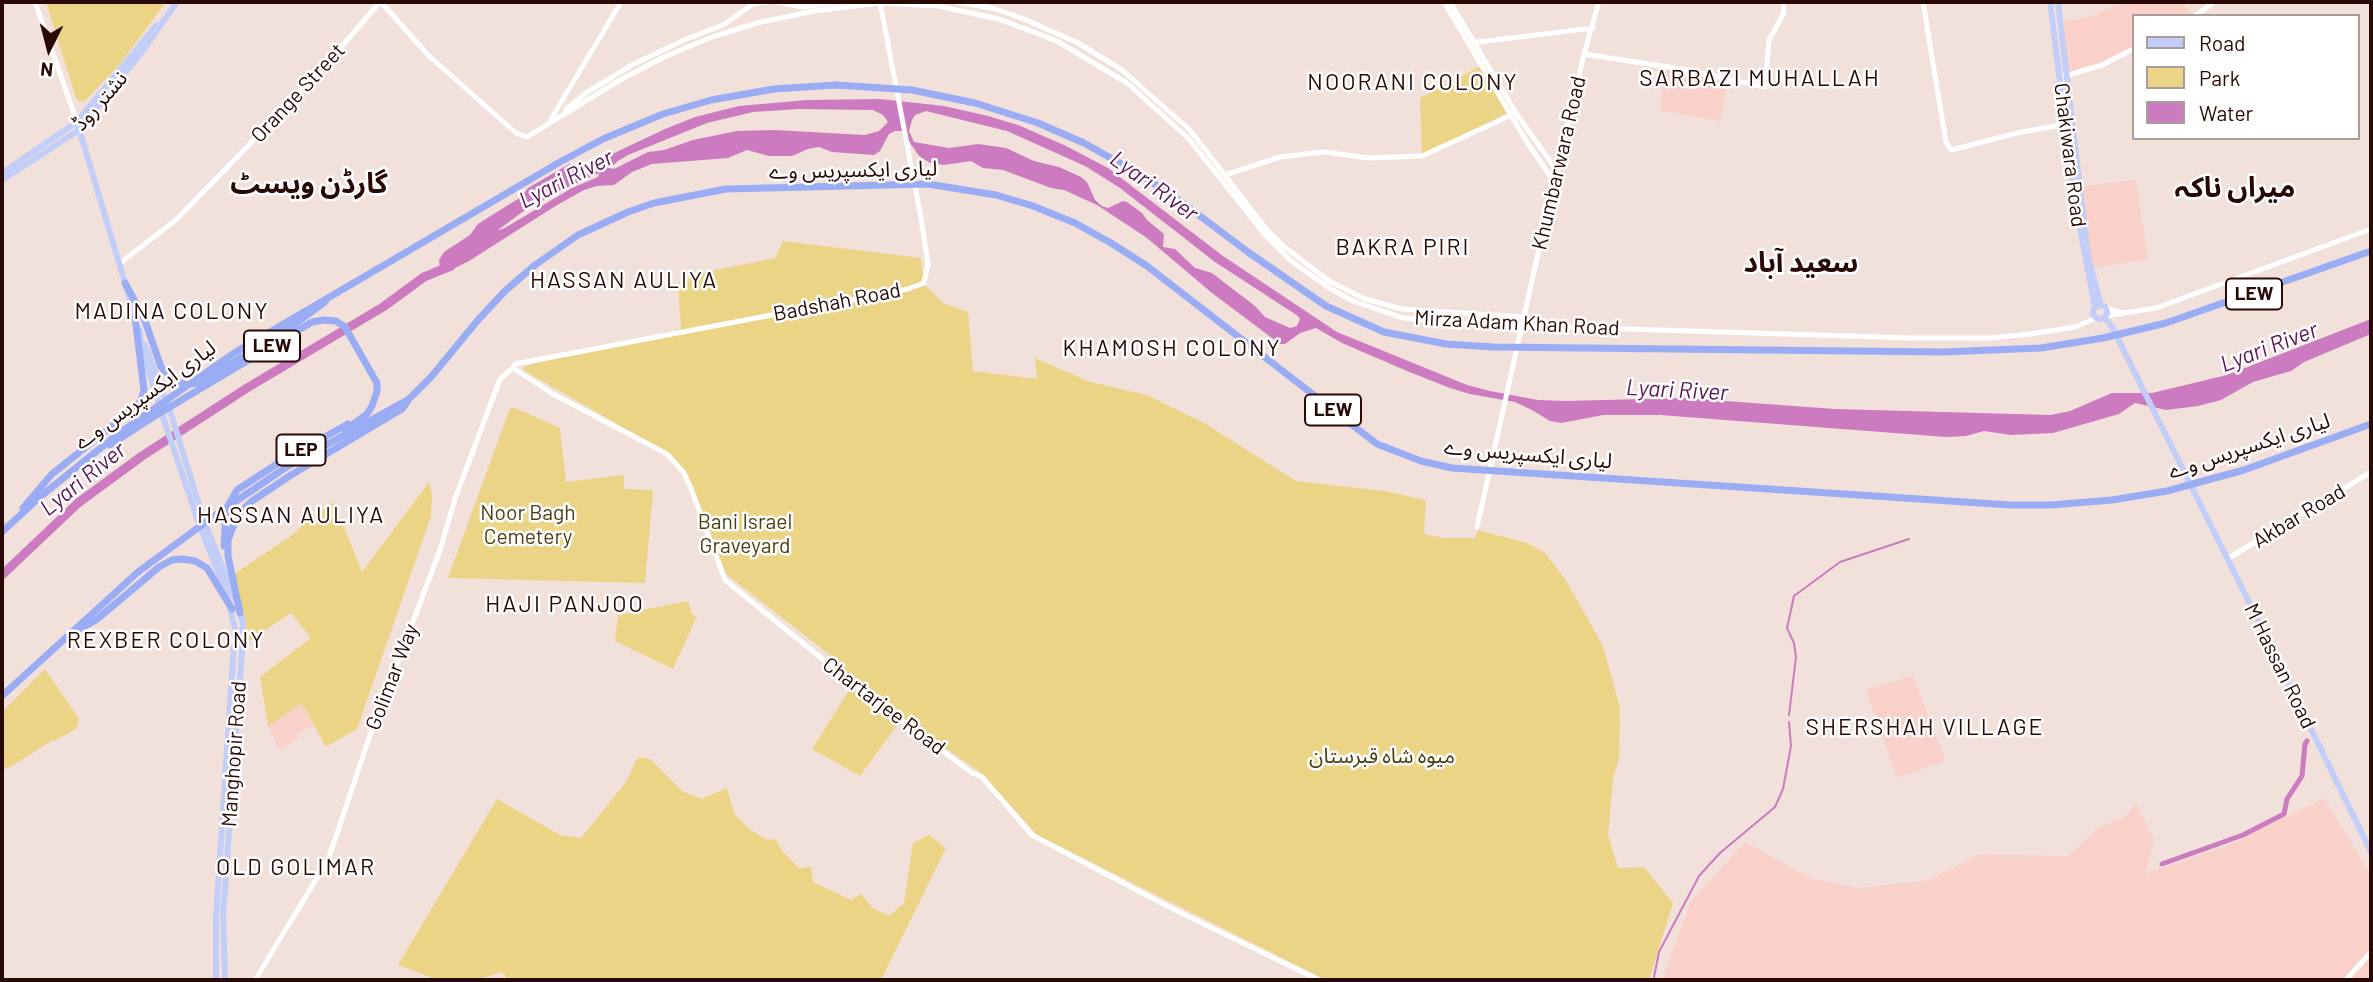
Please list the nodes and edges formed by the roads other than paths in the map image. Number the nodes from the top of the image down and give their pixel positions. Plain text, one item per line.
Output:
1 (35, 2) edge
2 (176, 2) edge
3 (381, 2) edge
4 (621, 2) edge
5 (767, 2) edge
6 (777, 2) edge
7 (842, 2) edge
8 (880, 2) edge
9 (957, 2) edge
10 (1444, 2) edge
11 (1450, 2) edge
12 (1599, 2) edge
13 (1783, 2) edge
14 (1923, 2) edge
15 (2050, 2) edge
16 (2058, 2) edge
17 (2214, 2) edge
18 (2198, 14) edge
19 (1593, 28) junction
20 (1470, 43) junction
21 (2132, 50) edge
22 (1584, 54) junction
23 (2063, 76) junction
24 (565, 113) junction
25 (1514, 114) junction
26 (550, 122) junction
27 (2073, 122) junction
28 (2065, 124) junction
29 (78, 126) junction
30 (1557, 171) junction
31 (2, 173) edge
32 (1225, 175) junction
33 (2, 180) edge
34 (1554, 182) junction
35 (2371, 229) edge
36 (2371, 251) edge
37 (118, 264) junction
38 (125, 283) junction
39 (341, 288) junction
40 (2100, 307) junction
41 (2126, 313) junction
42 (135, 317) junction
43 (306, 317) junction
44 (1524, 317) junction
45 (2102, 317) junction
46 (1522, 326) junction
47 (345, 327) junction
48 (141, 334) junction
49 (513, 369) junction
50 (409, 398) junction
51 (367, 414) junction
52 (2371, 424) edge
53 (330, 441) junction
54 (79, 464) junction
55 (2371, 472) edge
56 (237, 490) joint
57 (200, 519) junction
58 (1477, 527) dead end
59 (2, 532) edge
60 (2227, 559) junction
61 (234, 583) junction
62 (232, 609) junction
63 (240, 613) junction
64 (68, 636) junction
65 (2, 696) edge
66 (2371, 852) edge
67 (2371, 952) edge
68 (216, 980) edge
69 (225, 980) edge
70 (255, 980) edge
71 (1319, 980) edge
72 (2346, 980) edge

1 - 29 main road
2 - 29 main road, نشتر روڈ
3 - 26 main road, Mirza Adam Khan Road
3 - 37 main road, Orange Street
4 - 26 main road
5 - 24 main road, Mirza Adam Khan Road
6 - 7 main road
8 - 24 main road, Mirza Adam Khan Road
8 - 46 main road, Mirza Adam Khan Road
8 - 49 main road, Badshah Road
9 - 32 main road, Mirza Adam Khan Road
10 - 20 main road
11 - 20 main road
12 - 19 main road, Khumbarwara Road
13 - 22 main road
14 - 28 main road
15 - 23 main road, Chakiwara Road
16 - 23 main road, Chakiwara Road
17 - 18 main road
19 - 20 main road
19 - 22 main road, Khumbarwara Road
20 - 25 main road
21 - 23 main road
22 - 30 main road, Khumbarwara Road
23 - 27 main road, Chakiwara Road
23 - 28 main road, Chakiwara Road
24 - 26 main road, Mirza Adam Khan Road
25 - 30 main road
25 - 32 main road
25 - 34 main road
27 - 28 main road
27 - 40 main road, Chakiwara Road
28 - 40 main road, Chakiwara Road
29 - 31 main road, نشتر روڈ
29 - 33 main road, نشتر روڈ
29 - 37 main road, Manghopir Road
30 - 34 main road, Khumbarwara Road
32 - 44 main road, Mirza Adam Khan Road
34 - 44 main road, Khumbarwara Road
35 - 41 main road, Mirza Adam Khan Road
36 - 39 highway, لیاری ایکسپریس وے / LEW
37 - 38 main road, Manghopir Road
38 - 42 main road, Manghopir Road
38 - 43 highway, LEW
39 - 43 highway, LEW
39 - 54 highway, لیاری ایکسپریس وے / LEW
40 - 41 main road, Mirza Adam Khan Road
40 - 45 main road
40 - 45 main road
41 - 45 main road, Mirza Adam Khan Road
42 - 48 main road, Manghopir Road
42 - 59 highway, LEW
43 - 47 highway
44 - 46 main road, Khumbarwara Road
45 - 46 main road, Mirza Adam Khan Road
45 - 60 main road, M Hassan Road
46 - 58 main road, Khumbarwara Road
47 - 51 highway
47 - 54 highway, LEW
48 - 57 main road, Manghopir Road
48 - 57 main road, Manghopir Road
49 - 70 main road, Golimar Way
49 - 71 main road, Chartarjee Road
50 - 52 highway, لیاری ایکسپریس وے / LEW
50 - 53 highway, لیاری ایکسپریس وے / LEW
50 - 61 highway, LEW
51 - 53 highway, LEW
51 - 56 highway, LEP
53 - 64 highway, لیاری ایکسپریس وے / LEW
54 - 59 highway, لیاری ایکسپریس وے / LEW
55 - 60 main road, Akbar Road
56 - 61 highway, LEW
57 - 62 main road, Manghopir Road
57 - 63 main road, Manghopir Road
60 - 66 main road, M Hassan Road
61 - 63 highway, LEW
62 - 64 highway, LEW
62 - 68 main road, Manghopir Road
63 - 69 main road, Manghopir Road
64 - 65 highway, لیاری ایکسپریس وے / LEW
67 - 72 main road

